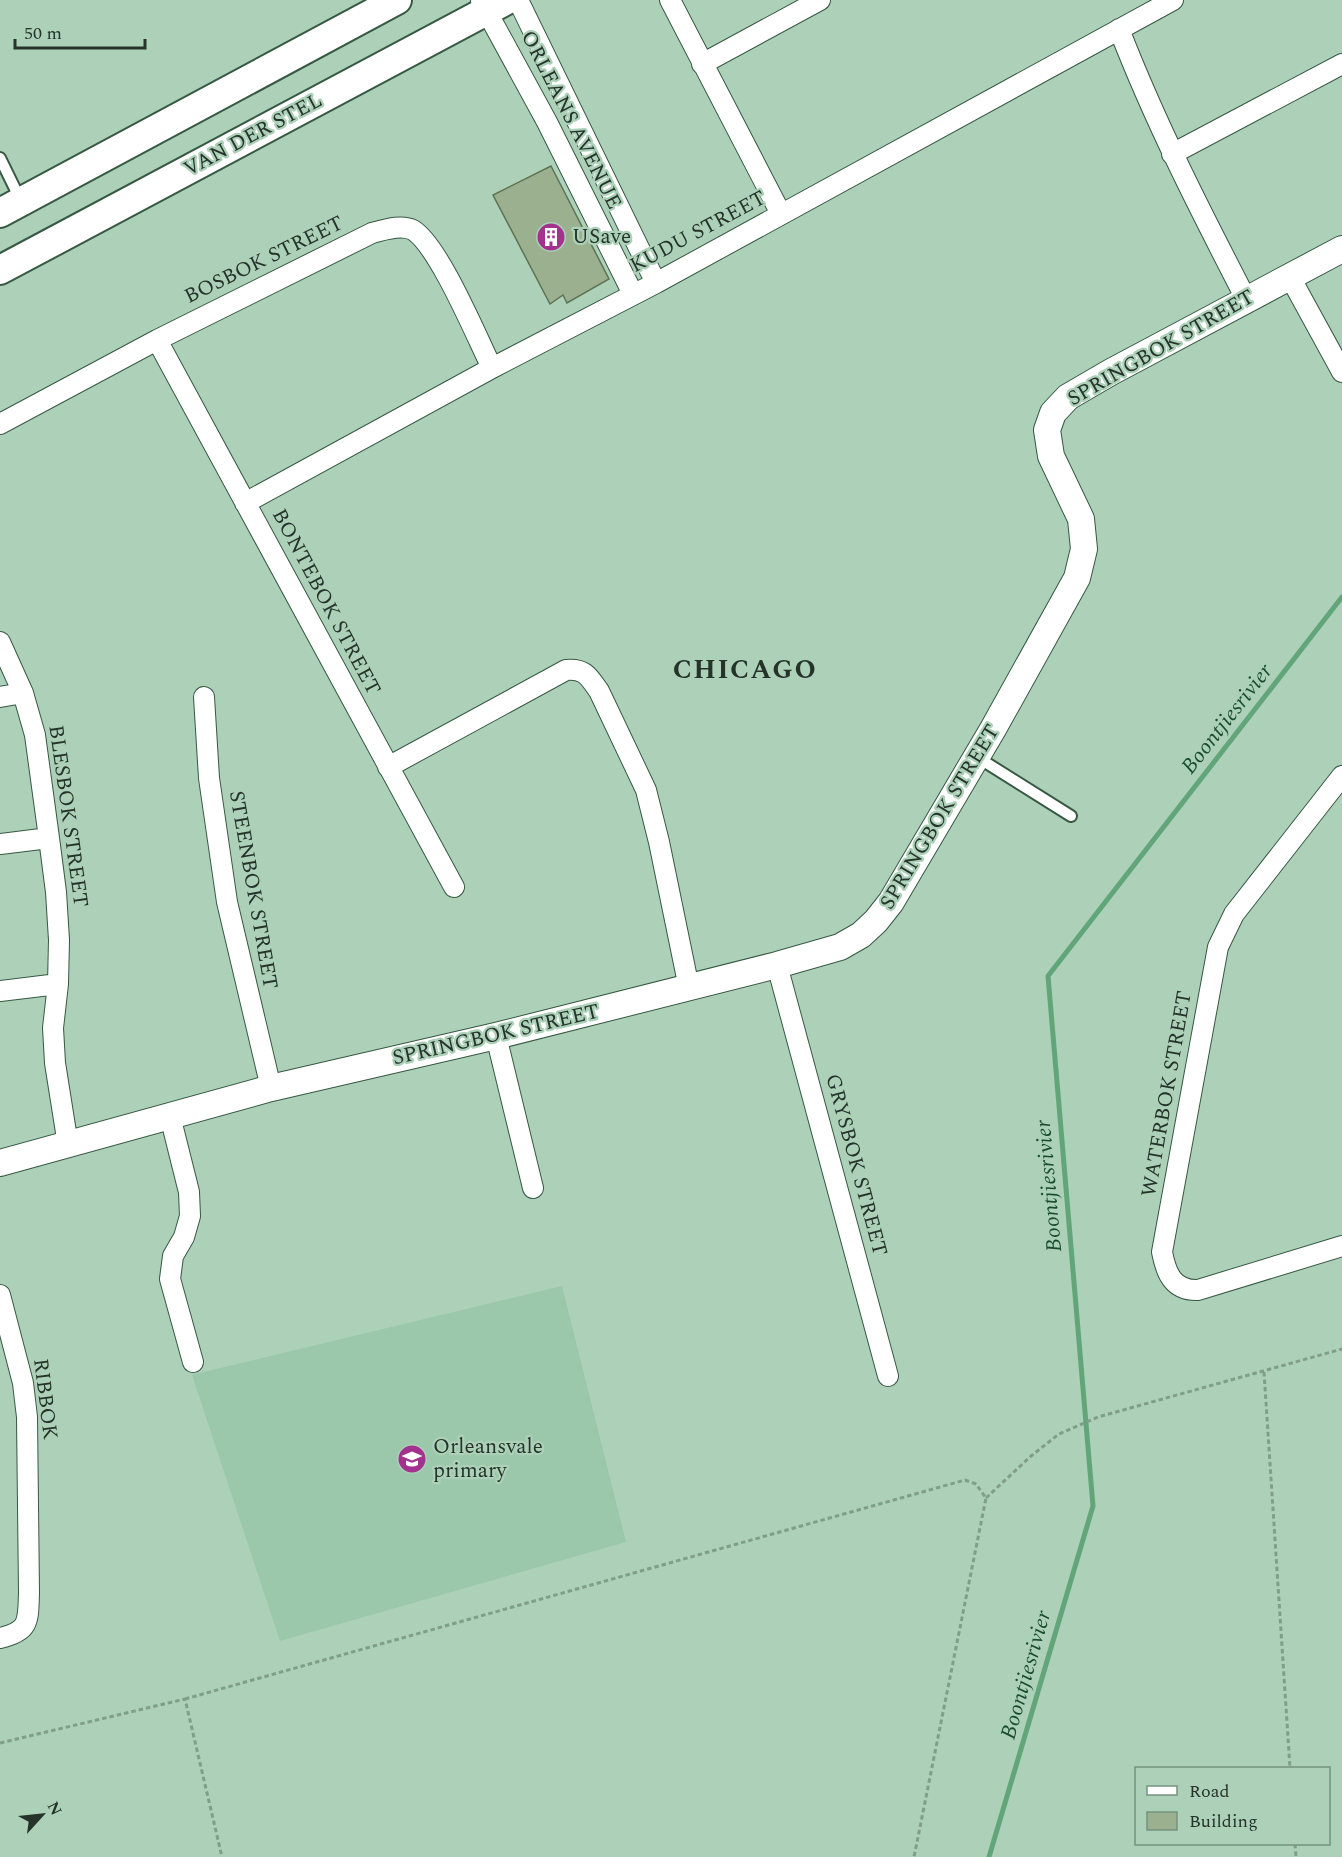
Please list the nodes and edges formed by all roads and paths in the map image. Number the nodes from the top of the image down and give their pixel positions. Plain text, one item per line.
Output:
1 (397, 0) edge
2 (518, 0) edge
3 (670, 0) edge
4 (820, 0) edge
5 (1173, 0) edge
6 (491, 4) edge
7 (1119, 29) junction
8 (702, 64) junction
9 (1342, 64) edge
10 (1172, 154) junction
11 (0, 158) edge
12 (11, 207) edge
13 (781, 214) junction
14 (1342, 249) edge
15 (0, 270) edge
16 (1290, 277) junction
17 (656, 283) junction
18 (633, 294) junction
19 (1246, 299) junction
20 (157, 340) junction
21 (492, 368) junction
22 (1342, 372) edge
23 (0, 424) edge
24 (245, 503) junction
25 (0, 642) edge
26 (23, 693) junction
27 (0, 697) edge
28 (204, 698) dead end
29 (977, 757) junction
30 (388, 767) junction
31 (1342, 776) edge
32 (1071, 816) dead end
33 (49, 838) junction
34 (0, 844) edge
35 (454, 887) dead end
36 (777, 965) junction
37 (58, 984) junction
38 (688, 988) junction
39 (0, 991) edge
40 (496, 1036) junction
41 (271, 1088) junction
42 (170, 1116) junction
43 (68, 1145) junction
44 (0, 1163) edge
45 (533, 1188) dead end
46 (1342, 1246) edge
47 (0, 1295) edge
48 (1342, 1349) edge
49 (193, 1362) dead end
50 (1264, 1372) junction
51 (888, 1376) dead end
52 (986, 1497) junction
53 (0, 1638) edge
54 (185, 1699) junction
55 (0, 1743) edge
56 (1290, 1767) edge
57 (222, 1857) edge
58 (914, 1857) edge

1 - 12 main road
2 - 17 street, ORLEANS AVENUE
3 - 8 street
4 - 8 street
5 - 7 street, KUDU STREET
6 - 15 main road, VAN DER STEL
6 - 18 street, ORLEANS AVENUE
7 - 10 street
7 - 13 street, KUDU STREET
8 - 13 street
9 - 10 street
10 - 19 street
11 - 12 lane
13 - 17 street, KUDU STREET
14 - 16 street, SPRINGBOK STREET
16 - 19 street, SPRINGBOK STREET
16 - 22 street
17 - 18 street, KUDU STREET
18 - 21 street, KUDU STREET
19 - 29 street, SPRINGBOK STREET
20 - 21 street, BOSBOK STREET
20 - 23 street, BOSBOK STREET
20 - 24 street, BONTEBOK STREET
21 - 24 street, KUDU STREET
24 - 30 street, BONTEBOK STREET
25 - 26 street, BLESBOK STREET
26 - 27 street
26 - 33 street, BLESBOK STREET
28 - 41 street, STEENBOK STREET
29 - 32 lane
29 - 36 street, SPRINGBOK STREET
30 - 35 street, BONTEBOK STREET
30 - 38 street
31 - 46 street, WATERBOK STREET
33 - 34 street
33 - 37 street, BLESBOK STREET
36 - 38 street, SPRINGBOK STREET
36 - 51 street, GRYSBOK STREET
37 - 39 street
37 - 43 street, BLESBOK STREET
38 - 40 street, SPRINGBOK STREET
40 - 41 street, SPRINGBOK STREET
40 - 45 street
41 - 42 street, SPRINGBOK STREET
42 - 43 street, SPRINGBOK STREET
42 - 49 street
43 - 44 street, SPRINGBOK STREET
47 - 53 street, RIBBOK
48 - 50 path
50 - 52 path
50 - 56 path
52 - 54 path
52 - 58 path
54 - 55 path
54 - 57 path

